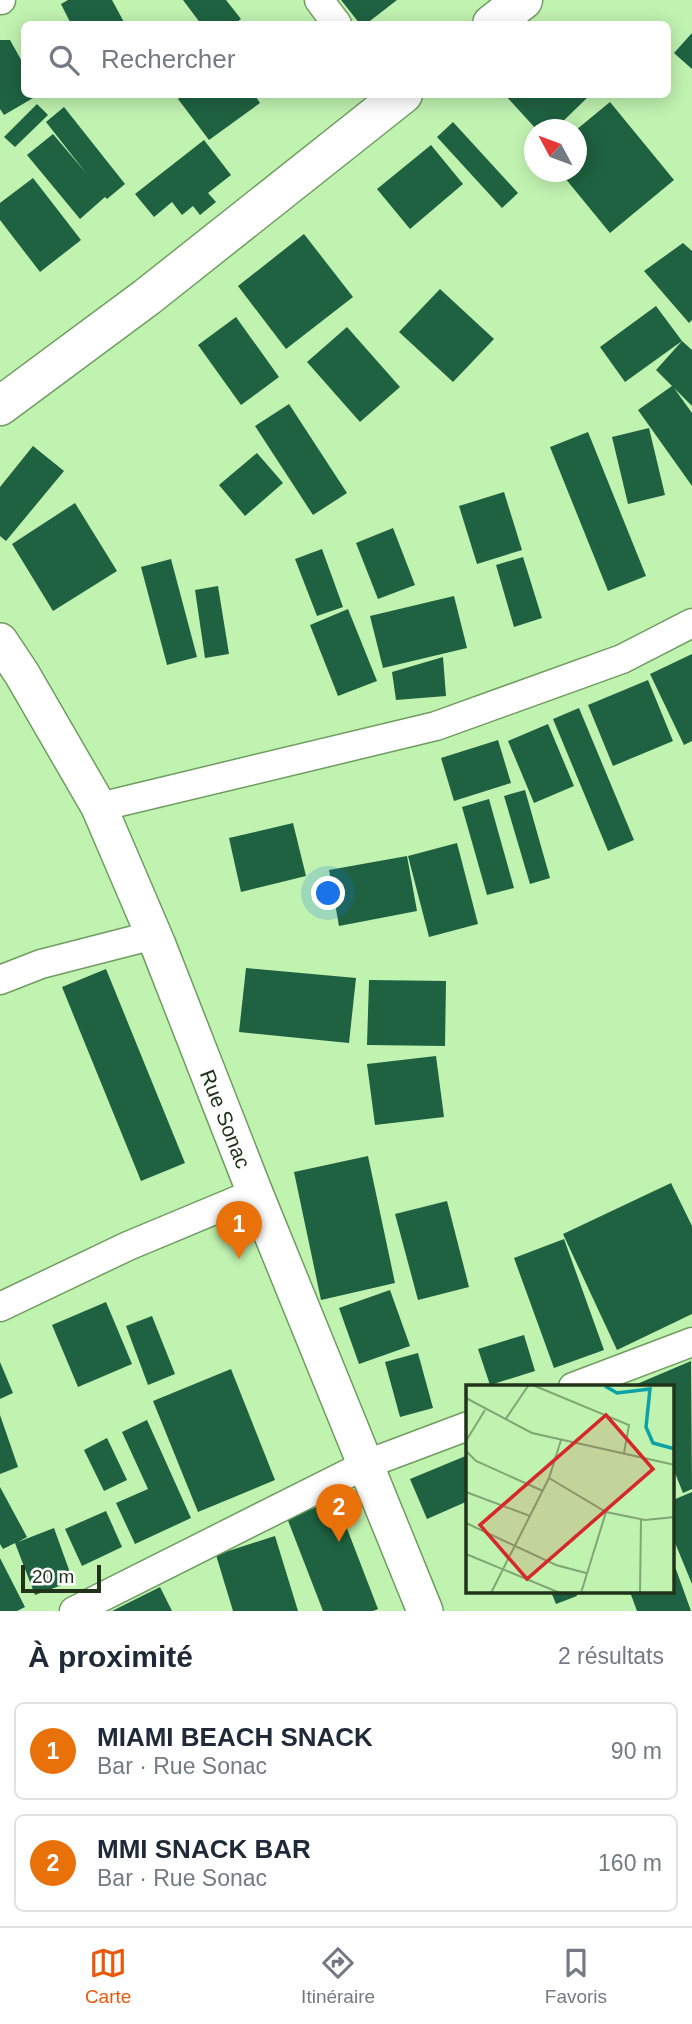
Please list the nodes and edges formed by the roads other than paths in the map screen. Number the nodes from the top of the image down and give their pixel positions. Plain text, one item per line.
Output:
1 (319, 0) edge
2 (523, 0) edge
3 (335, 21) edge
4 (496, 21) edge
5 (394, 98) edge
6 (0, 406) edge
7 (692, 622) edge
8 (0, 640) edge
9 (99, 807) junction
10 (154, 935) junction
11 (0, 979) edge
12 (255, 1193) junction
13 (0, 1307) edge
14 (692, 1342) edge
15 (578, 1385) edge
16 (466, 1427) edge
17 (367, 1464) junction
18 (74, 1611) edge
19 (425, 1611) edge

1 - 3 street
2 - 4 main road
5 - 6 main road
7 - 9 street
8 - 9 street, Rue Sonac
9 - 10 street, Rue Sonac
10 - 11 street
10 - 12 street, Rue Sonac
12 - 13 street
12 - 17 street, Rue Sonac
14 - 15 street
16 - 17 street
17 - 18 street
17 - 19 street, Rue Sonac

